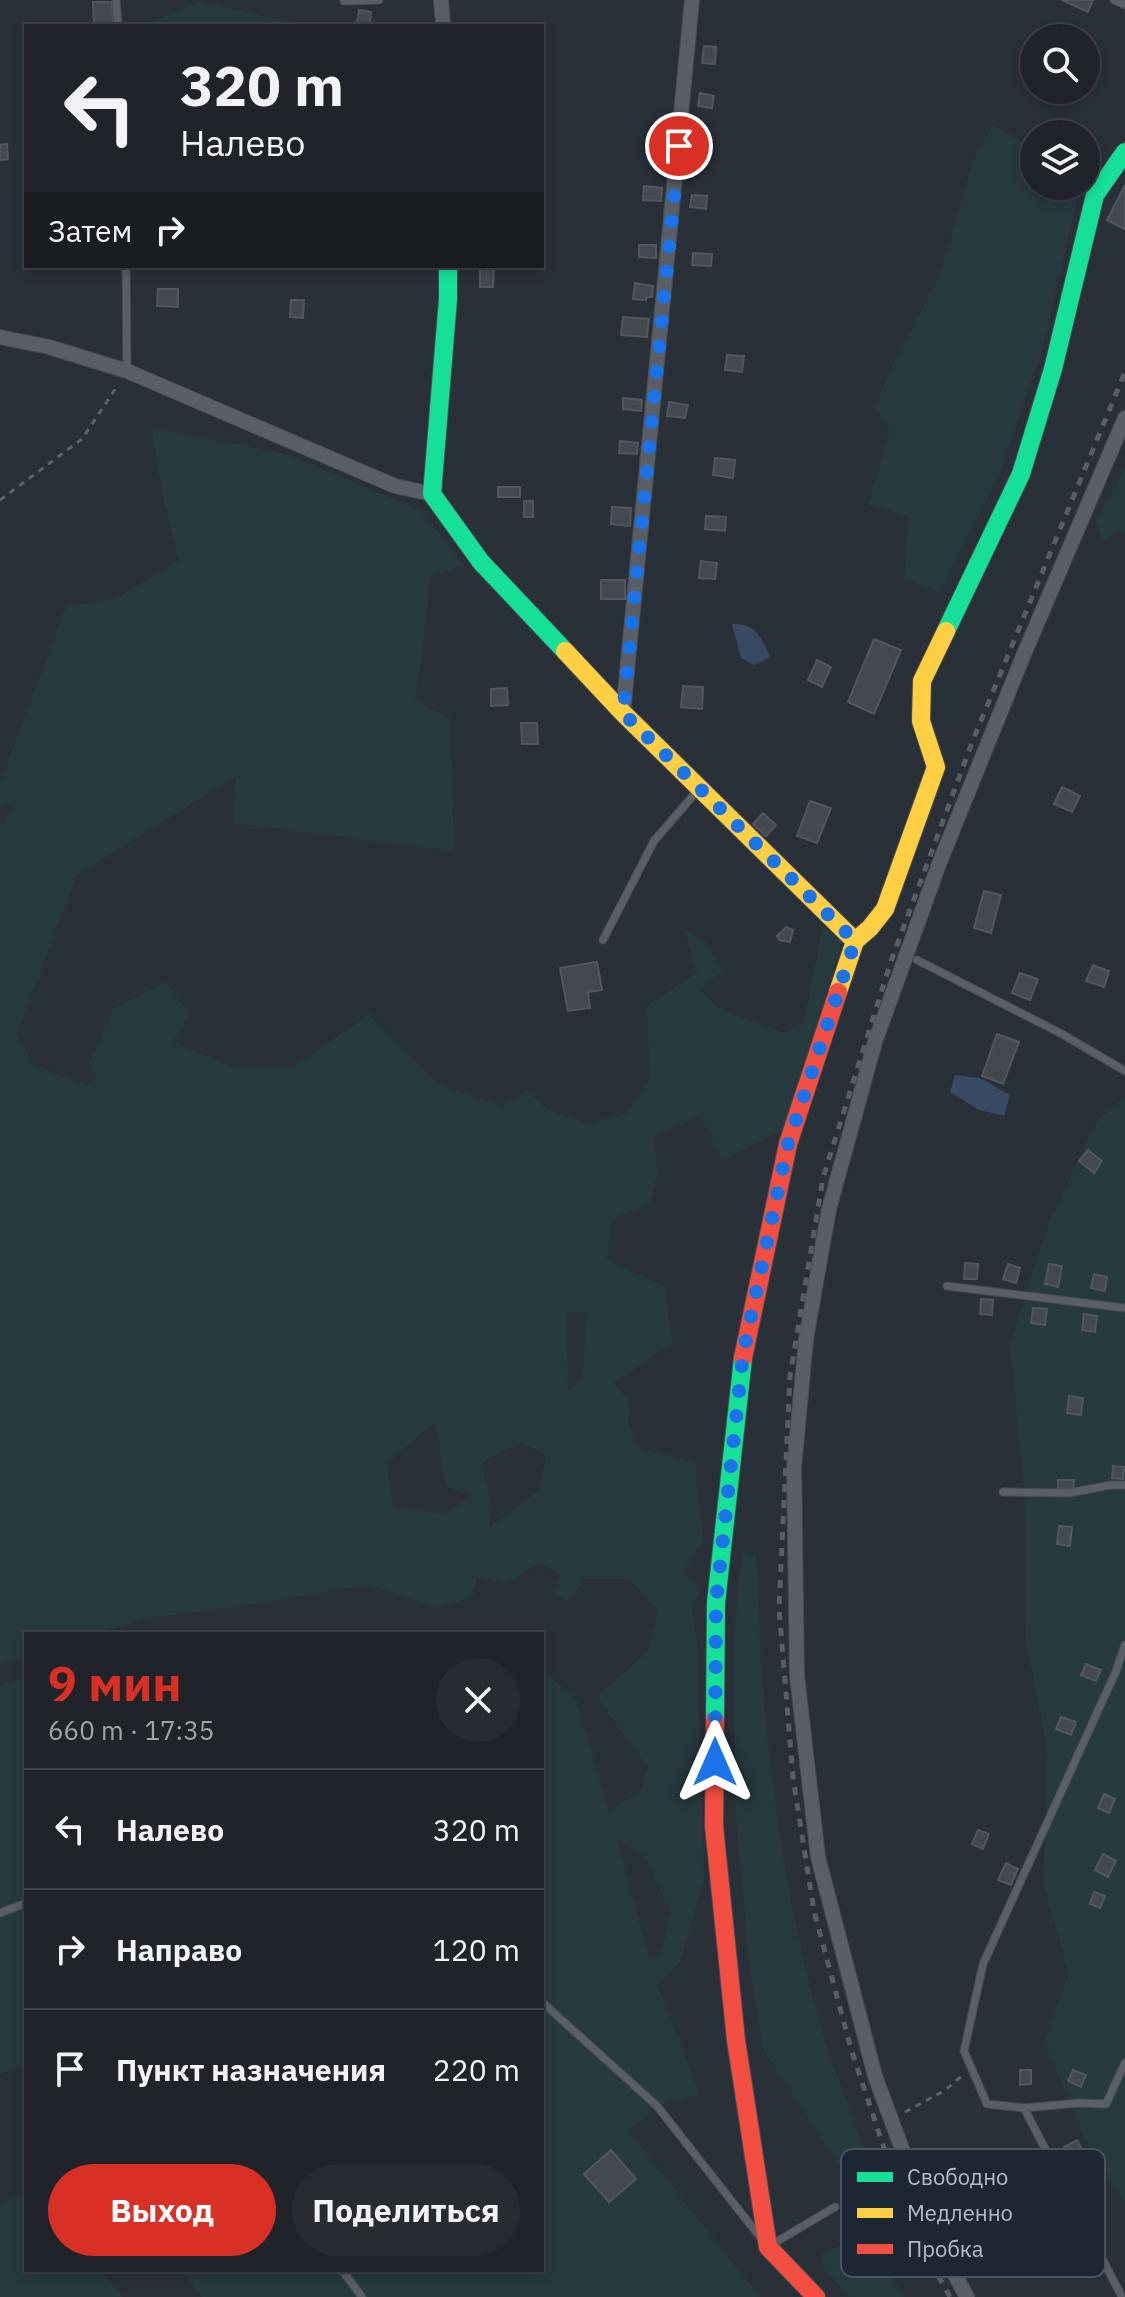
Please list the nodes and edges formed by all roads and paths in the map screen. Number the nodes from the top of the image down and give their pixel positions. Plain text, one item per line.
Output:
1 (116, 0) edge
2 (379, 0) edge
3 (441, 0) edge
4 (692, 0) edge
5 (1114, 0) edge
6 (344, 1) edge
7 (1125, 5) edge
8 (118, 24) edge
9 (443, 24) edge
10 (1125, 152) edge
11 (126, 268) edge
12 (448, 268) edge
13 (0, 337) edge
14 (127, 371) junction
15 (1125, 418) edge
16 (432, 494) junction
17 (0, 500) edge
18 (623, 713) junction
19 (699, 788) junction
20 (603, 940) dead end
21 (855, 941) junction
22 (917, 960) dead end
23 (1125, 1071) edge
24 (947, 1286) dead end
25 (1125, 1308) edge
26 (1125, 1485) edge
27 (1003, 1492) dead end
28 (1125, 1645) edge
29 (24, 1904) edge
30 (0, 1913) edge
31 (544, 2004) edge
32 (1125, 2063) edge
33 (1024, 2108) junction
34 (902, 2149) edge
35 (1045, 2149) edge
36 (835, 2207) dead end
37 (768, 2247) junction
38 (1105, 2264) edge
39 (343, 2272) edge
40 (956, 2277) edge
41 (362, 2297) edge
42 (816, 2297) edge
43 (967, 2297) edge
44 (1122, 2297) edge

1 - 8 lane
2 - 6 lane
3 - 9 street
4 - 18 street
5 - 7 lane
10 - 21 street
11 - 14 lane
12 - 16 street
13 - 14 street
14 - 16 street
14 - 17 path
15 - 34 street
16 - 18 street
18 - 19 street
19 - 20 lane
19 - 21 street
21 - 37 street
22 - 23 lane
24 - 25 lane
26 - 27 lane
28 - 33 lane
29 - 30 lane
31 - 37 lane
32 - 33 lane
33 - 35 lane
36 - 37 lane
37 - 42 street
38 - 44 lane
39 - 41 lane
40 - 43 street

